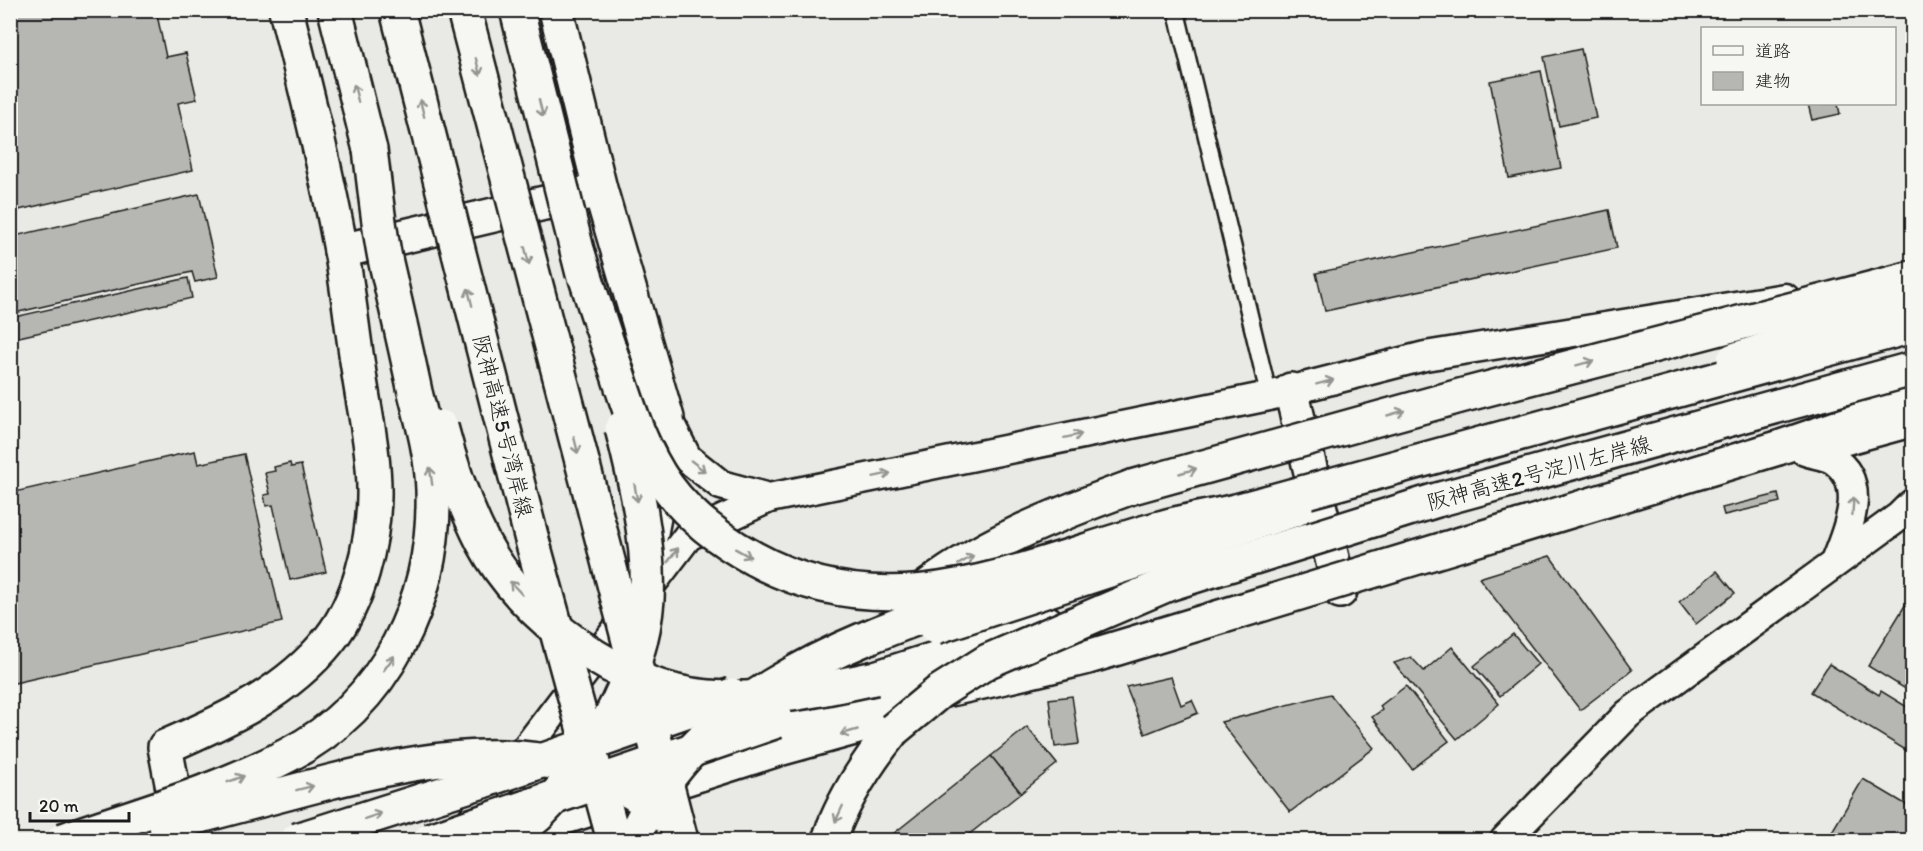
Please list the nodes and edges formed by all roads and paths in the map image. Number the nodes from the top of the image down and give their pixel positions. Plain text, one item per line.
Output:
1 (286, 10) edge
2 (335, 10) edge
3 (397, 10) edge
4 (464, 10) edge
5 (517, 10) edge
6 (556, 10) edge
7 (1176, 10) edge
8 (370, 150) junction
9 (600, 189) junction
10 (341, 251) junction
11 (578, 253) junction
12 (1912, 272) edge
13 (1912, 278) edge
14 (1912, 303) edge
15 (1912, 326) edge
16 (1912, 369) edge
17 (1912, 376) edge
18 (1280, 393) junction
19 (1912, 402) edge
20 (667, 417) junction
21 (1912, 422) edge
22 (1805, 451) junction
23 (769, 498) junction
24 (1912, 504) edge
25 (1236, 511) junction
26 (1835, 562) junction
27 (1168, 584) junction
28 (1340, 591) junction
29 (634, 606) junction
30 (859, 652) junction
31 (777, 721) junction
32 (536, 735) junction
33 (620, 802) junction
34 (63, 840) edge
35 (106, 840) edge
36 (183, 840) edge
37 (297, 840) edge
38 (430, 840) edge
39 (457, 840) edge
40 (499, 840) edge
41 (504, 840) edge
42 (614, 840) edge
43 (633, 840) edge
44 (681, 840) edge
45 (693, 840) edge
46 (829, 840) edge
47 (1505, 840) edge

1 - 10 main road
8 -> 2 main road
42 -> 3 main road, 阪神高速5号湾岸線, bridge
4 -> 44 main road, bridge
5 -> 11 main road, bridge
6 - 9 main road
7 - 18 lane
27 -> 8 main road, bridge
34 -> 8 main road, bridge
9 - 10 main road
9 - 20 main road
10 - 36 main road
11 -> 25 main road, bridge
11 -> 41 main road, bridge
18 -> 12 street
30 -> 13 main road, bridge
14 - 30 main road, bridge
15 - 25 main road, 阪神高速2号淀川左岸線, bridge
16 - 27 main road, 阪神高速2号淀川左岸線, bridge
17 - 31 main road, bridge
23 -> 18 street
18 - 28 main road
19 - 31 main road, bridge
20 -> 23 street
20 - 29 street
21 - 22 street
26 -> 22 street
22 - 28 street
29 -> 23 street
24 - 26 street
25 - 43 main road, bridge
26 - 47 street
27 -> 46 main road, bridge
28 -> 33 street
29 - 32 street
37 -> 30 main road, bridge
31 - 38 main road, bridge
32 - 33 street
32 - 39 street
33 - 40 street
35 -> 45 main road, bridge

